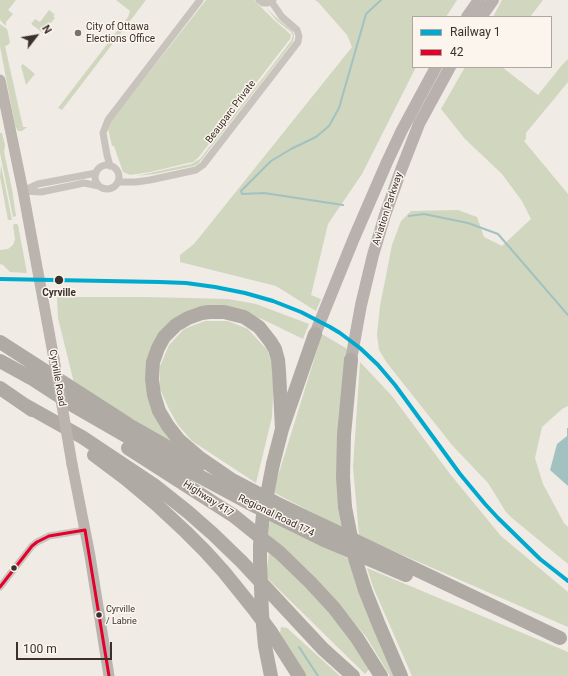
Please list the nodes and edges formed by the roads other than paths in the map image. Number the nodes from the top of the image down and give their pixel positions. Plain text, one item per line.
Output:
1 (200, 0) edge
2 (259, 0) edge
3 (479, 0) edge
4 (493, 0) edge
5 (272, 1) edge
6 (468, 16) edge
7 (482, 16) edge
8 (435, 68) edge
9 (449, 68) edge
10 (0, 80) edge
11 (110, 166) junction
12 (96, 173) junction
13 (118, 182) junction
14 (99, 186) junction
15 (23, 191) junction
16 (315, 334) joint
17 (0, 342) edge
18 (351, 360) joint
19 (0, 362) edge
20 (0, 388) edge
21 (25, 405) junction
22 (282, 429) junction
23 (232, 480) junction
24 (85, 530) junction
25 (0, 587) edge
26 (564, 640) edge
27 (378, 670) edge
28 (109, 676) edge
29 (271, 676) edge
30 (299, 676) edge
31 (352, 676) edge
32 (401, 676) edge

1 - 11 street
2 - 5 street
3 - 6 main road
4 - 7 main road
5 - 13 street, Beauparc Private
8 - 16 main road, Aviation Parkway
9 - 18 main road, Aviation Parkway
10 - 15 main road, Cyrville Road
11 - 12 street
11 - 13 street
12 - 14 street
12 - 15 street
13 - 14 street
14 - 15 street
15 - 24 main road, Cyrville Road, bridge
16 - 22 highway
17 - 23 highway
18 - 32 highway, bridge
19 - 26 highway, Regional Road 174
19 - 27 highway, Highway 417
20 - 21 highway
21 - 30 highway
21 - 31 highway
22 - 23 highway
22 - 29 highway, bridge
23 - 26 highway
24 - 25 street
24 - 28 main road, Cyrville Road

